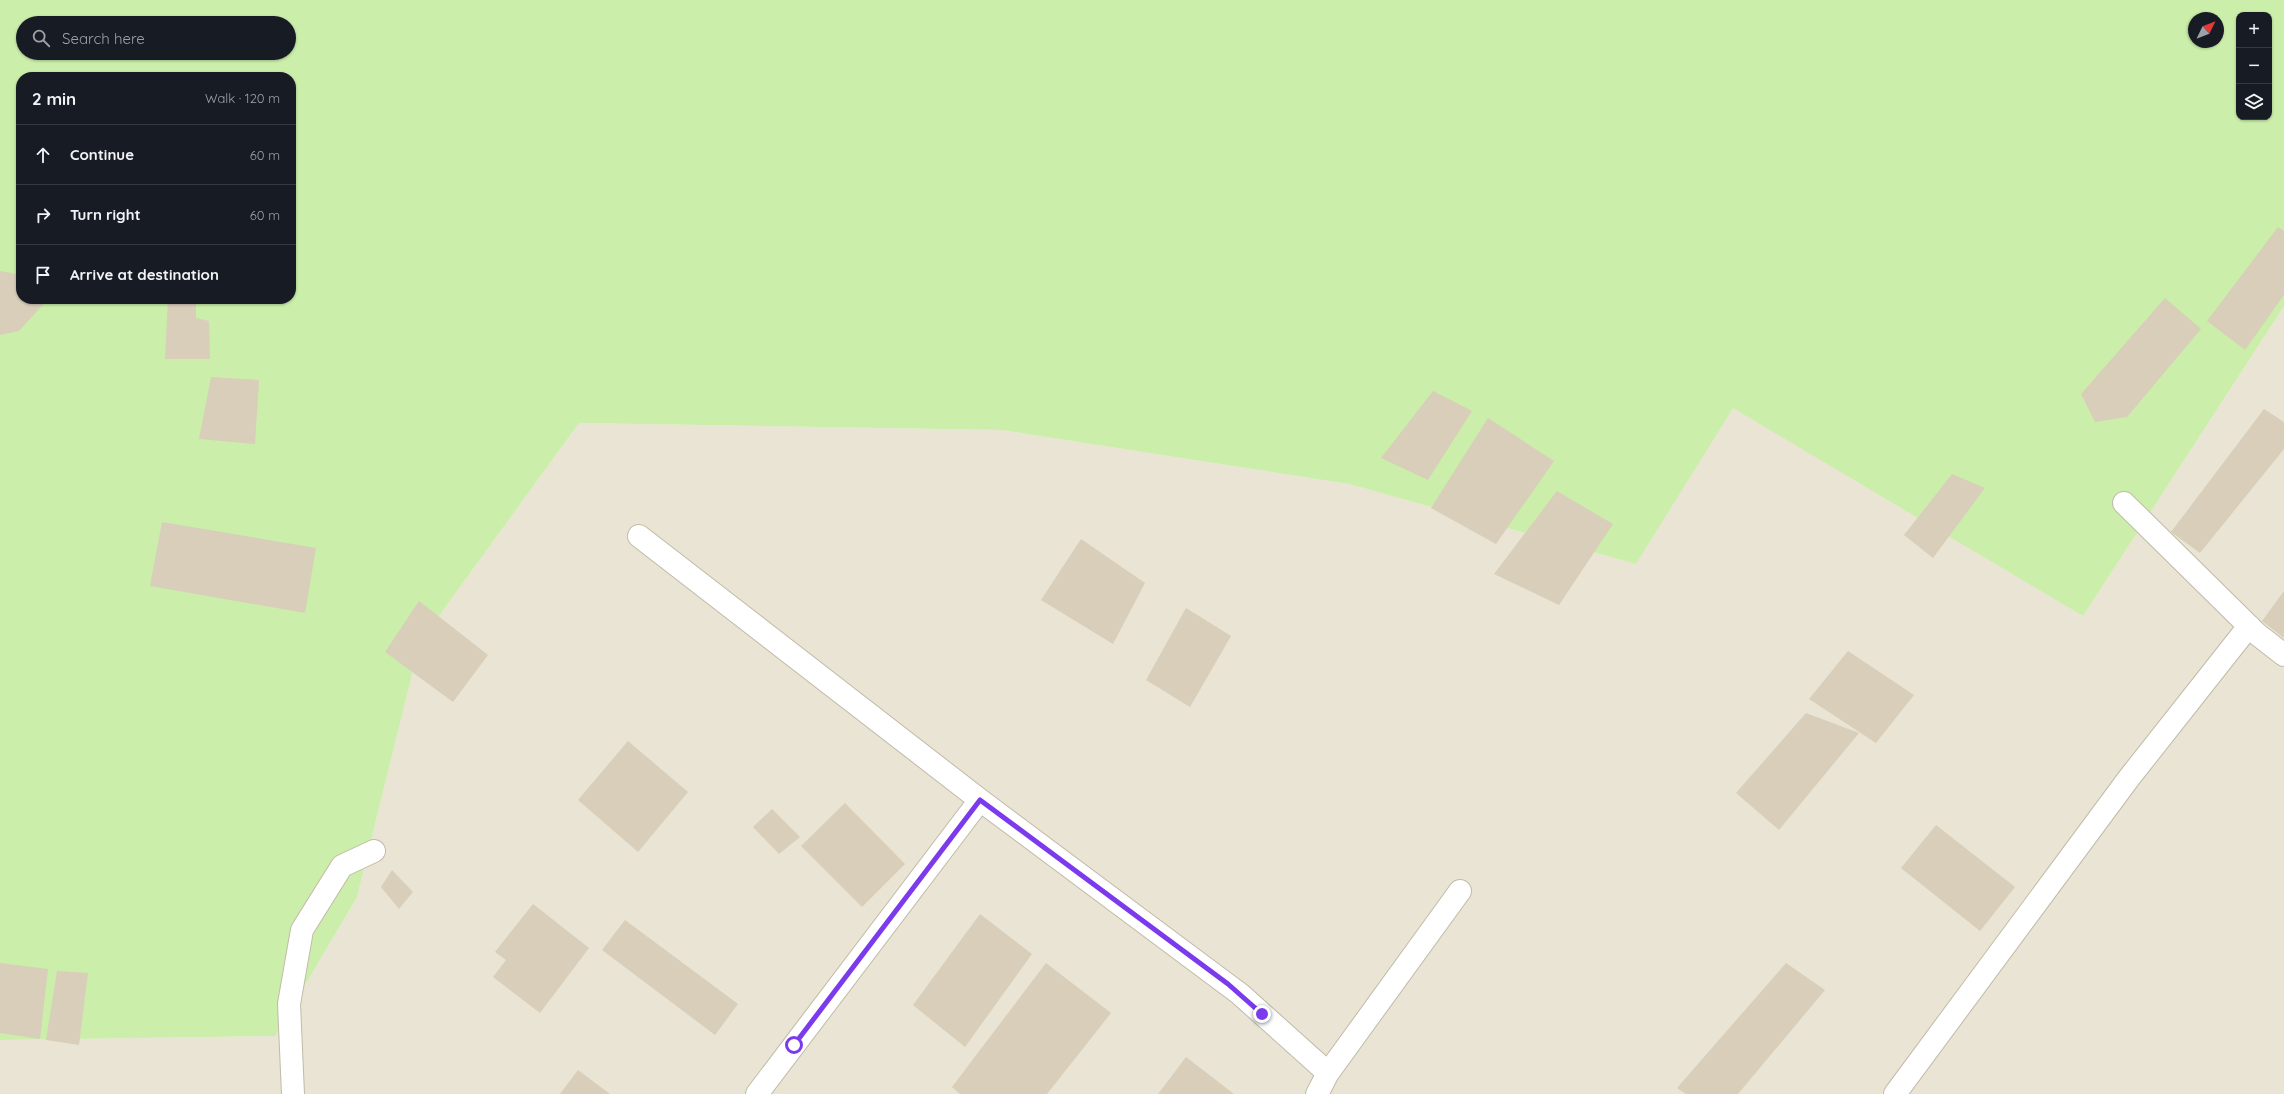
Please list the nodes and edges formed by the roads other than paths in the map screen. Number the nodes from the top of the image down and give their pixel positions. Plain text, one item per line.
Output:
1 (2124, 503) dead end
2 (639, 536) dead end
3 (2249, 626) junction
4 (2284, 656) edge
5 (980, 800) junction
6 (374, 851) dead end
7 (1460, 891) dead end
8 (1328, 1073) junction
9 (293, 1094) edge
10 (757, 1094) edge
11 (1317, 1094) edge
12 (1895, 1094) edge

1 - 3 street
2 - 5 street
3 - 4 street
3 - 12 street
5 - 8 street
5 - 10 street
6 - 9 street
7 - 8 street
8 - 11 street

